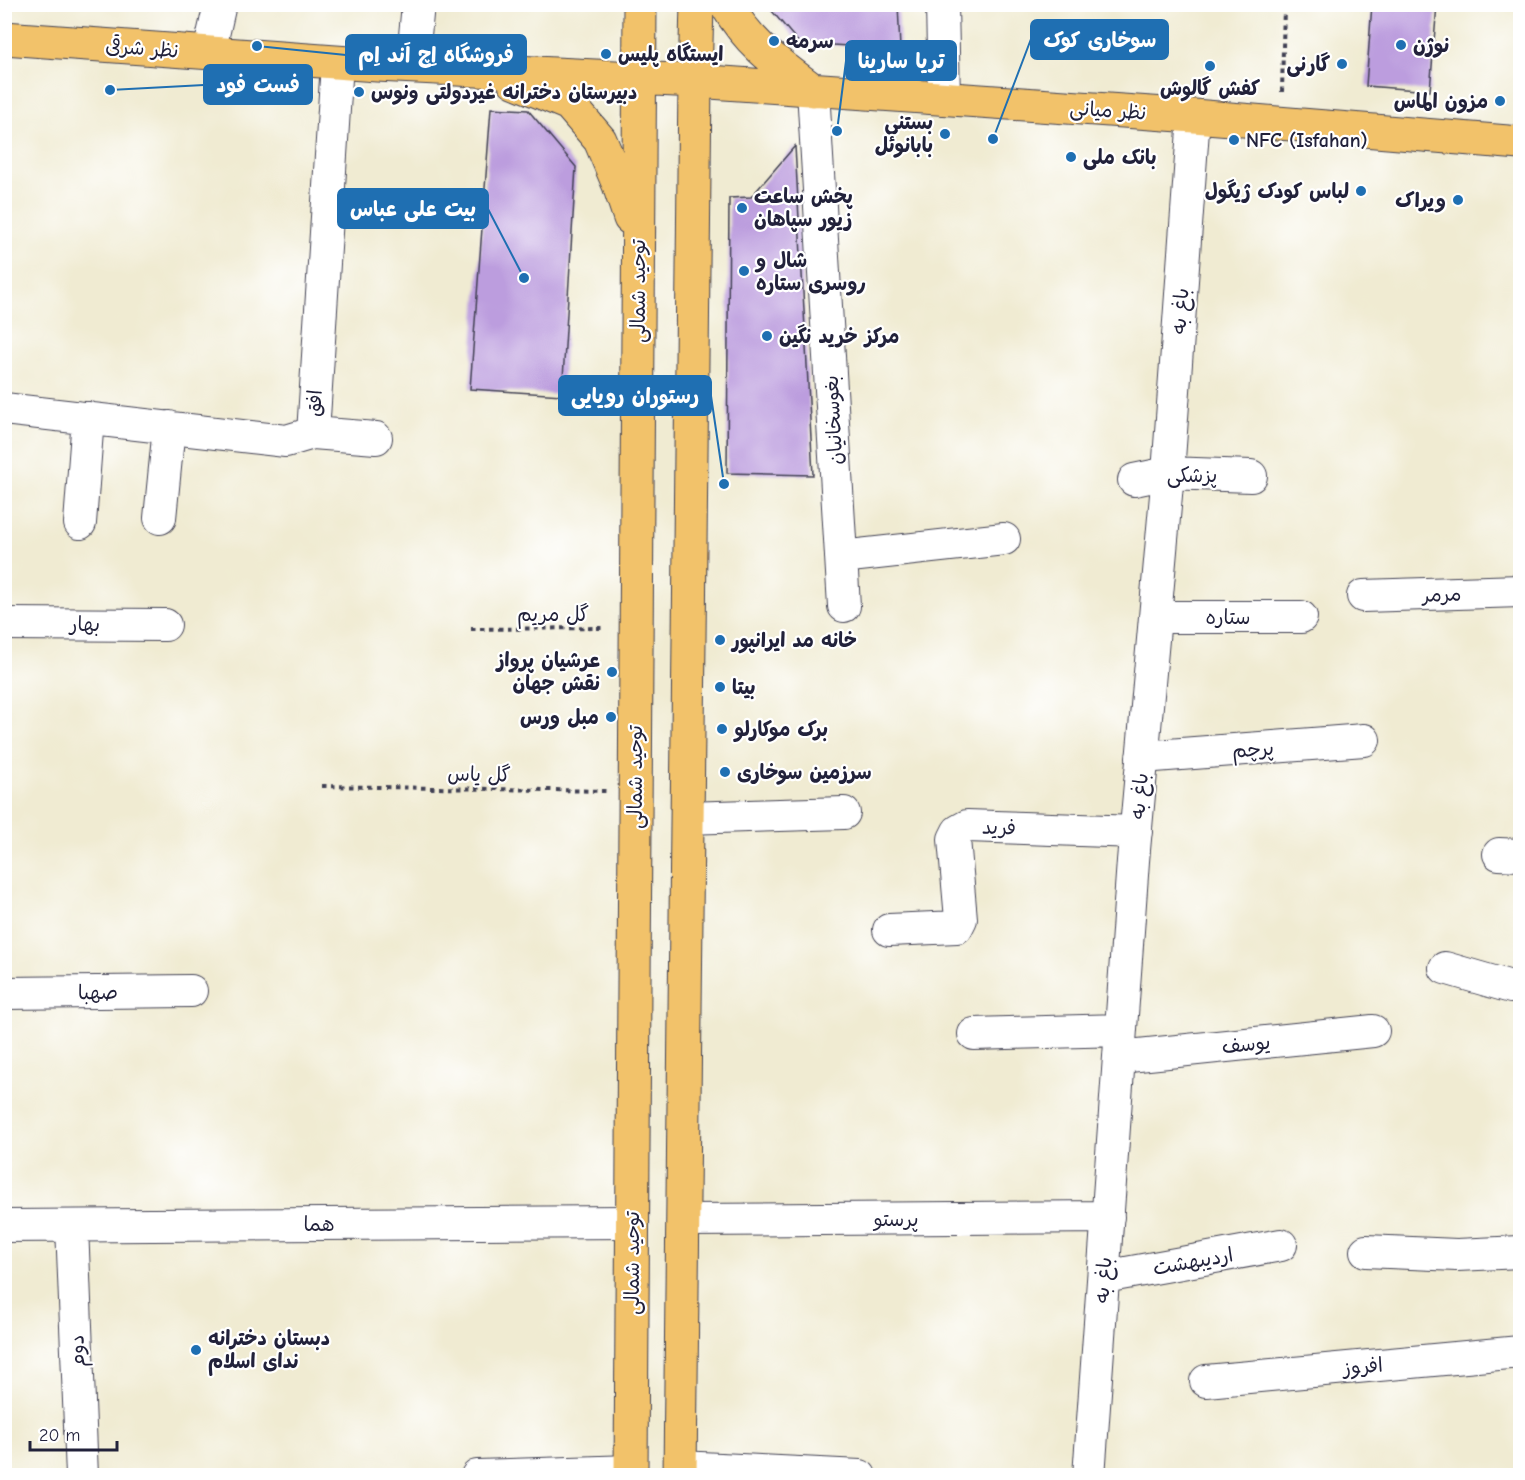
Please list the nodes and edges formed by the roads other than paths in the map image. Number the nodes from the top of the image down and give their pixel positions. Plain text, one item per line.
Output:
1 (219, 4) edge
2 (418, 4) edge
3 (640, 4) edge
4 (697, 4) edge
5 (726, 4) edge
6 (942, 4) edge
7 (4, 38) edge
8 (209, 53) junction
9 (337, 63) junction
10 (412, 67) junction
11 (487, 71) junction
12 (639, 79) junction
13 (695, 81) junction
14 (813, 90) junction
15 (944, 99) junction
16 (1194, 116) junction
17 (1521, 143) edge
18 (638, 243) junction
19 (4, 409) edge
20 (88, 418) junction
21 (169, 427) junction
22 (312, 433) junction
23 (376, 438) dead end
24 (1168, 473) junction
25 (1251, 476) dead end
26 (1134, 480) dead end
27 (160, 518) dead end
28 (80, 523) dead end
29 (1004, 539) dead end
30 (841, 557) junction
31 (1521, 591) edge
32 (1363, 596) dead end
33 (844, 606) dead end
34 (1155, 617) junction
35 (1301, 617) dead end
36 (4, 624) edge
37 (165, 625) dead end
38 (1364, 740) dead end
39 (1143, 757) junction
40 (844, 813) dead end
41 (687, 818) junction
42 (1136, 832) junction
43 (889, 930) dead end
44 (1445, 968) dead end
45 (1521, 986) edge
46 (190, 991) dead end
47 (4, 993) edge
48 (1373, 1031) dead end
49 (974, 1034) dead end
50 (1120, 1043) junction
51 (1108, 1217) junction
52 (683, 1220) junction
53 (633, 1222) junction
54 (4, 1226) edge
55 (72, 1226) junction
56 (1281, 1245) dead end
57 (1366, 1251) dead end
58 (1521, 1252) edge
59 (1104, 1277) junction
60 (1521, 1352) edge
61 (632, 1379) junction
62 (681, 1381) junction
63 (1206, 1381) dead end
64 (680, 1471) edge
65 (631, 1473) edge
66 (82, 1476) edge
67 (477, 1476) edge
68 (861, 1476) edge
69 (1089, 1476) edge

1 - 8 street
2 - 10 street
3 - 12 main road, توحید شمالی
4 - 13 main road
5 - 14 main road
6 - 15 street
7 - 8 main road, نظر شرقی
8 - 9 main road, نظر شرقی
9 - 10 main road, نظر شرقی
9 - 22 street, افق
10 - 11 main road, نظر شرقی
11 - 12 main road, نظر شرقی
11 - 18 main road
12 - 13 main road, نظر شرقی
12 - 18 main road, توحید شمالی
13 - 14 main road, نظر میانی
13 - 41 main road
14 - 15 main road, نظر میانی
14 - 30 street, بغوسخانیان
15 - 16 main road, نظر میانی
16 - 17 main road, نظر میانی
16 - 24 street, باغ به
18 - 53 main road, توحید شمالی
19 - 20 street, افق
20 - 21 street, افق
20 - 28 street
21 - 22 street, افق
21 - 27 street
22 - 23 street
24 - 25 street, پزشکی
24 - 26 street, پزشکی
24 - 34 street, باغ به
29 - 30 street
30 - 33 street, بغوسخانیان
31 - 32 street, مرمر
34 - 35 street, ستاره
34 - 39 street, باغ به
36 - 37 street, بهار
38 - 39 street, پرچم
39 - 42 street, باغ به
40 - 41 street
41 - 52 main road
42 - 43 street, فرید
42 - 50 street, باغ به
44 - 45 street
46 - 47 street, صهبا
48 - 50 street, یوسف
49 - 50 street, یوسف
50 - 51 street, باغ به
51 - 52 street, پرستو
51 - 59 street, باغ به
52 - 62 main road
53 - 55 street, هما
53 - 61 main road, توحید شمالی
54 - 55 street, هما
55 - 66 street, دوم
56 - 59 street, اردیبهشت
57 - 58 street
59 - 69 street, باغ به
60 - 63 street, افروز
61 - 62 main road
61 - 65 main road, توحید شمالی
62 - 64 main road
64 - 68 street
65 - 67 street

